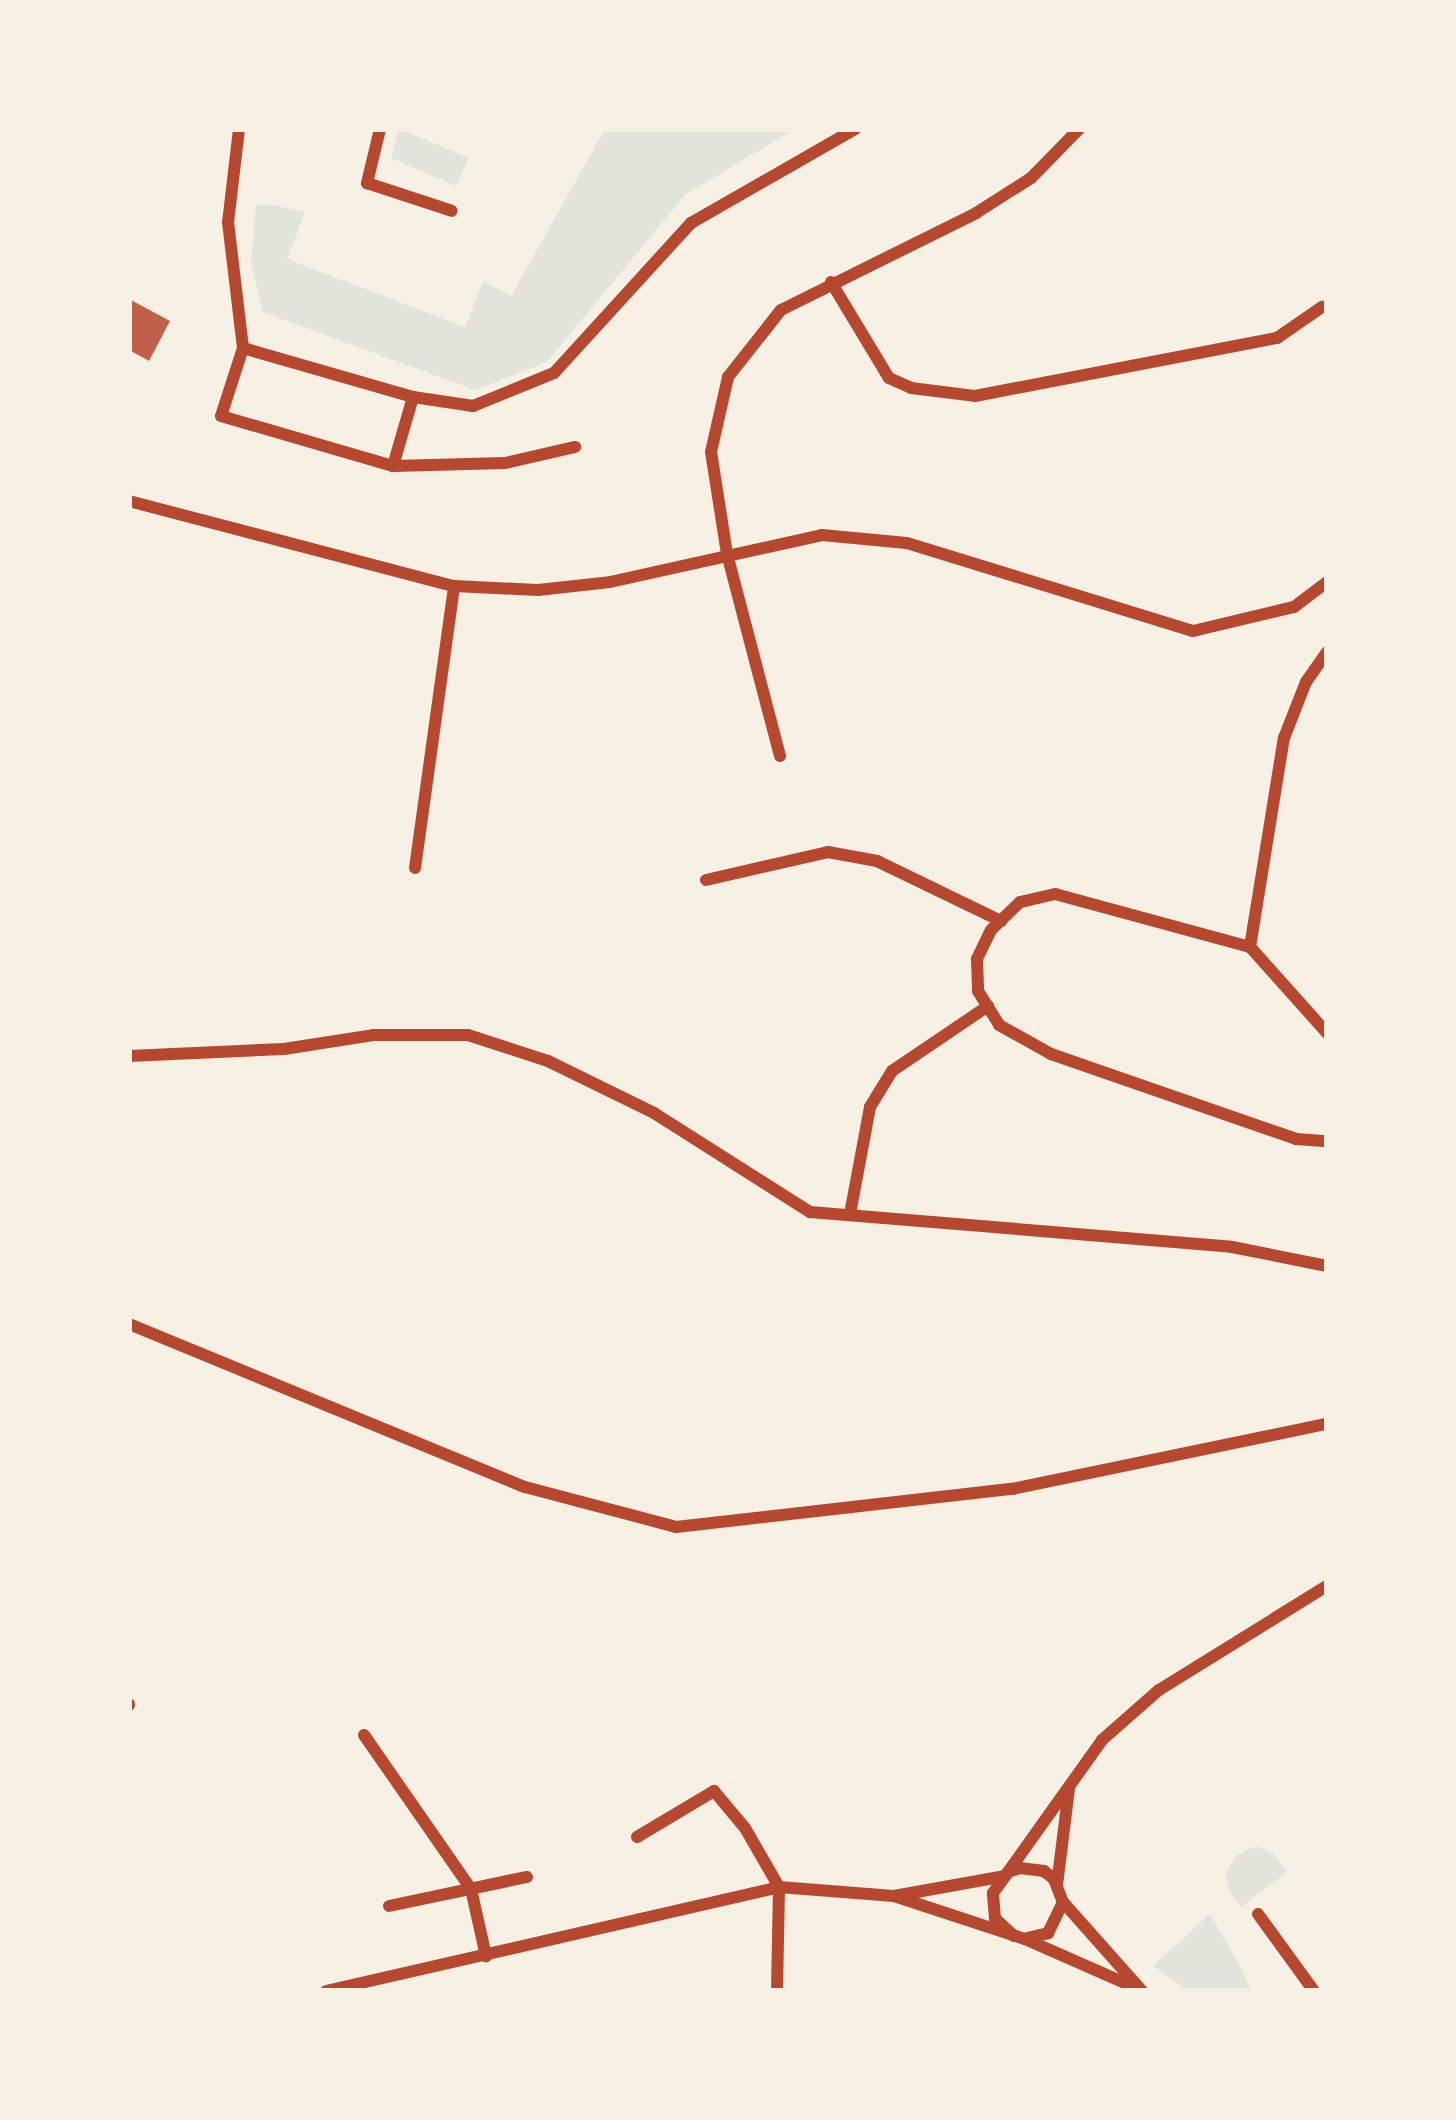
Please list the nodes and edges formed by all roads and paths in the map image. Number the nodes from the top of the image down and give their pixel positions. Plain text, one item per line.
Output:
1 (239, 129) edge
2 (380, 129) edge
3 (1079, 129) edge
4 (848, 130) edge
5 (452, 211) dead end
6 (831, 282) junction
7 (1322, 307) dead end
8 (243, 347) junction
9 (413, 397) junction
10 (575, 447) dead end
11 (393, 466) junction
12 (129, 500) edge
13 (727, 554) junction
14 (1327, 582) edge
15 (454, 586) junction
16 (1327, 652) edge
17 (780, 756) dead end
18 (415, 868) dead end
19 (706, 880) dead end
20 (1001, 921) junction
21 (1250, 947) junction
22 (988, 1006) junction
23 (1327, 1033) edge
24 (129, 1057) edge
25 (1327, 1141) edge
26 (850, 1214) junction
27 (1327, 1267) edge
28 (129, 1324) edge
29 (1327, 1424) edge
30 (1327, 1586) edge
31 (364, 1736) dead end
32 (1069, 1787) junction
33 (637, 1837) dead end
34 (1006, 1874) junction
35 (526, 1877) dead end
36 (1058, 1885) junction
37 (779, 1887) junction
38 (471, 1889) junction
39 (894, 1896) junction
40 (1063, 1902) junction
41 (389, 1906) dead end
42 (1258, 1914) dead end
43 (1020, 1937) junction
44 (486, 1956) junction
45 (396, 1984) edge
46 (326, 1991) edge
47 (777, 1991) edge
48 (1142, 1991) edge
49 (1314, 1991) edge

1 - 8 street
2 - 5 street
3 - 6 street
4 - 9 street
6 - 7 street
6 - 13 street
8 - 9 street
8 - 11 street
9 - 11 street
10 - 11 street
12 - 15 street
13 - 14 street
13 - 15 street
13 - 17 street
15 - 18 street
16 - 21 street
19 - 20 street
20 - 21 street
20 - 22 street
21 - 23 street
22 - 25 street
22 - 26 street
24 - 26 street
26 - 27 street
28 - 29 street
30 - 32 street
31 - 38 street
32 - 34 street
32 - 36 street
33 - 37 street
34 - 36 street
34 - 39 street
34 - 43 street
35 - 38 street
36 - 40 street
37 - 39 street
37 - 44 street
37 - 47 street
38 - 41 street
38 - 44 street
39 - 43 street
40 - 43 street
40 - 48 street
42 - 49 street
43 - 48 street
44 - 45 street
45 - 46 street

